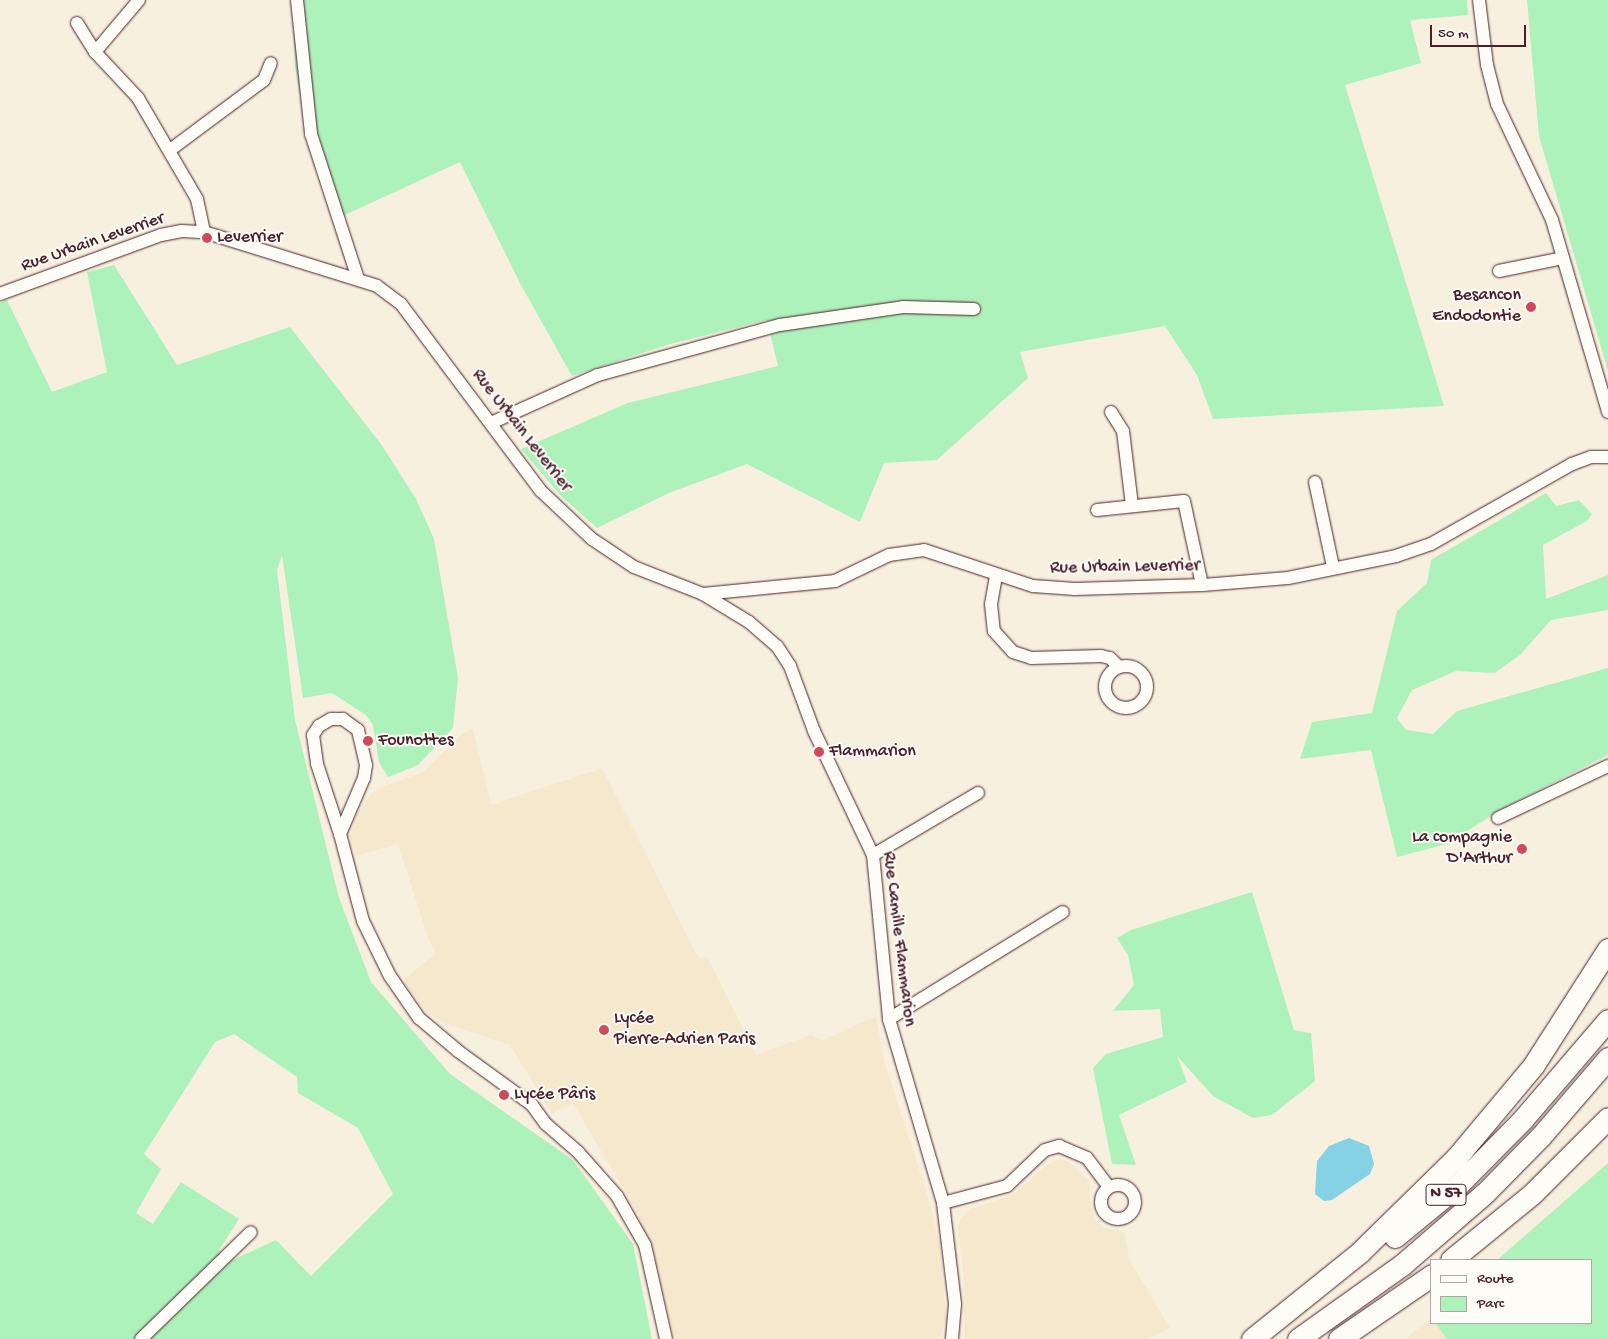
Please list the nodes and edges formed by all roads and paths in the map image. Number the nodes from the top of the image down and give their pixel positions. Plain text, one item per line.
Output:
1 (139, 0) edge
2 (298, 0) edge
3 (1479, 0) edge
4 (78, 23) dead end
5 (95, 52) junction
6 (271, 63) dead end
7 (170, 150) junction
8 (204, 232) junction
9 (1563, 258) junction
10 (1499, 271) dead end
11 (358, 278) junction
12 (0, 294) edge
13 (974, 309) dead end
14 (1111, 412) dead end
15 (1608, 412) edge
16 (491, 423) junction
17 (1608, 457) edge
18 (1315, 482) dead end
19 (1132, 505) junction
20 (1096, 510) dead end
21 (1333, 567) junction
22 (996, 576) junction
23 (1202, 585) junction
24 (703, 594) junction
25 (1119, 667) dead end
26 (1608, 766) edge
27 (978, 794) dead end
28 (1498, 818) dead end
29 (340, 834) junction
30 (873, 855) junction
31 (1063, 912) dead end
32 (1608, 949) edge
33 (889, 1020) junction
34 (1608, 1020) edge
35 (1608, 1058) edge
36 (1608, 1118) edge
37 (1108, 1187) dead end
38 (943, 1203) junction
39 (251, 1232) dead end
40 (1452, 1259) edge
41 (1430, 1276) edge
42 (141, 1339) edge
43 (666, 1339) edge
44 (952, 1339) edge
45 (1252, 1339) edge
46 (1256, 1339) edge
47 (1298, 1339) edge
48 (1339, 1339) edge

1 - 5 street
2 - 11 street
3 - 9 street
4 - 5 street
5 - 7 street
6 - 7 street
7 - 8 street
8 - 11 street, Rue Urbain Leverrier
8 - 12 street, Rue Urbain Leverrier
9 - 10 street
9 - 15 street
11 - 16 street, Rue Urbain Leverrier
13 - 16 street
14 - 19 street
16 - 24 street, Rue Urbain Leverrier
17 - 21 street, Rue Urbain Leverrier
18 - 21 street
19 - 20 street
19 - 23 street
21 - 23 street, Rue Urbain Leverrier
22 - 23 street, Rue Urbain Leverrier
22 - 24 street, Rue Urbain Leverrier
22 - 25 street
24 - 30 street, Rue Camille Flammarion
26 - 28 street
27 - 30 street
29 - 29 street
29 - 43 street
30 - 33 street, Rue Camille Flammarion
31 - 33 street
32 - 45 highway
33 - 38 street, Rue Camille Flammarion
34 - 46 highway, N 57
35 - 47 highway, N 57
36 - 40 highway
37 - 38 street
38 - 44 street, Rue Camille Flammarion
39 - 42 street
41 - 48 highway

